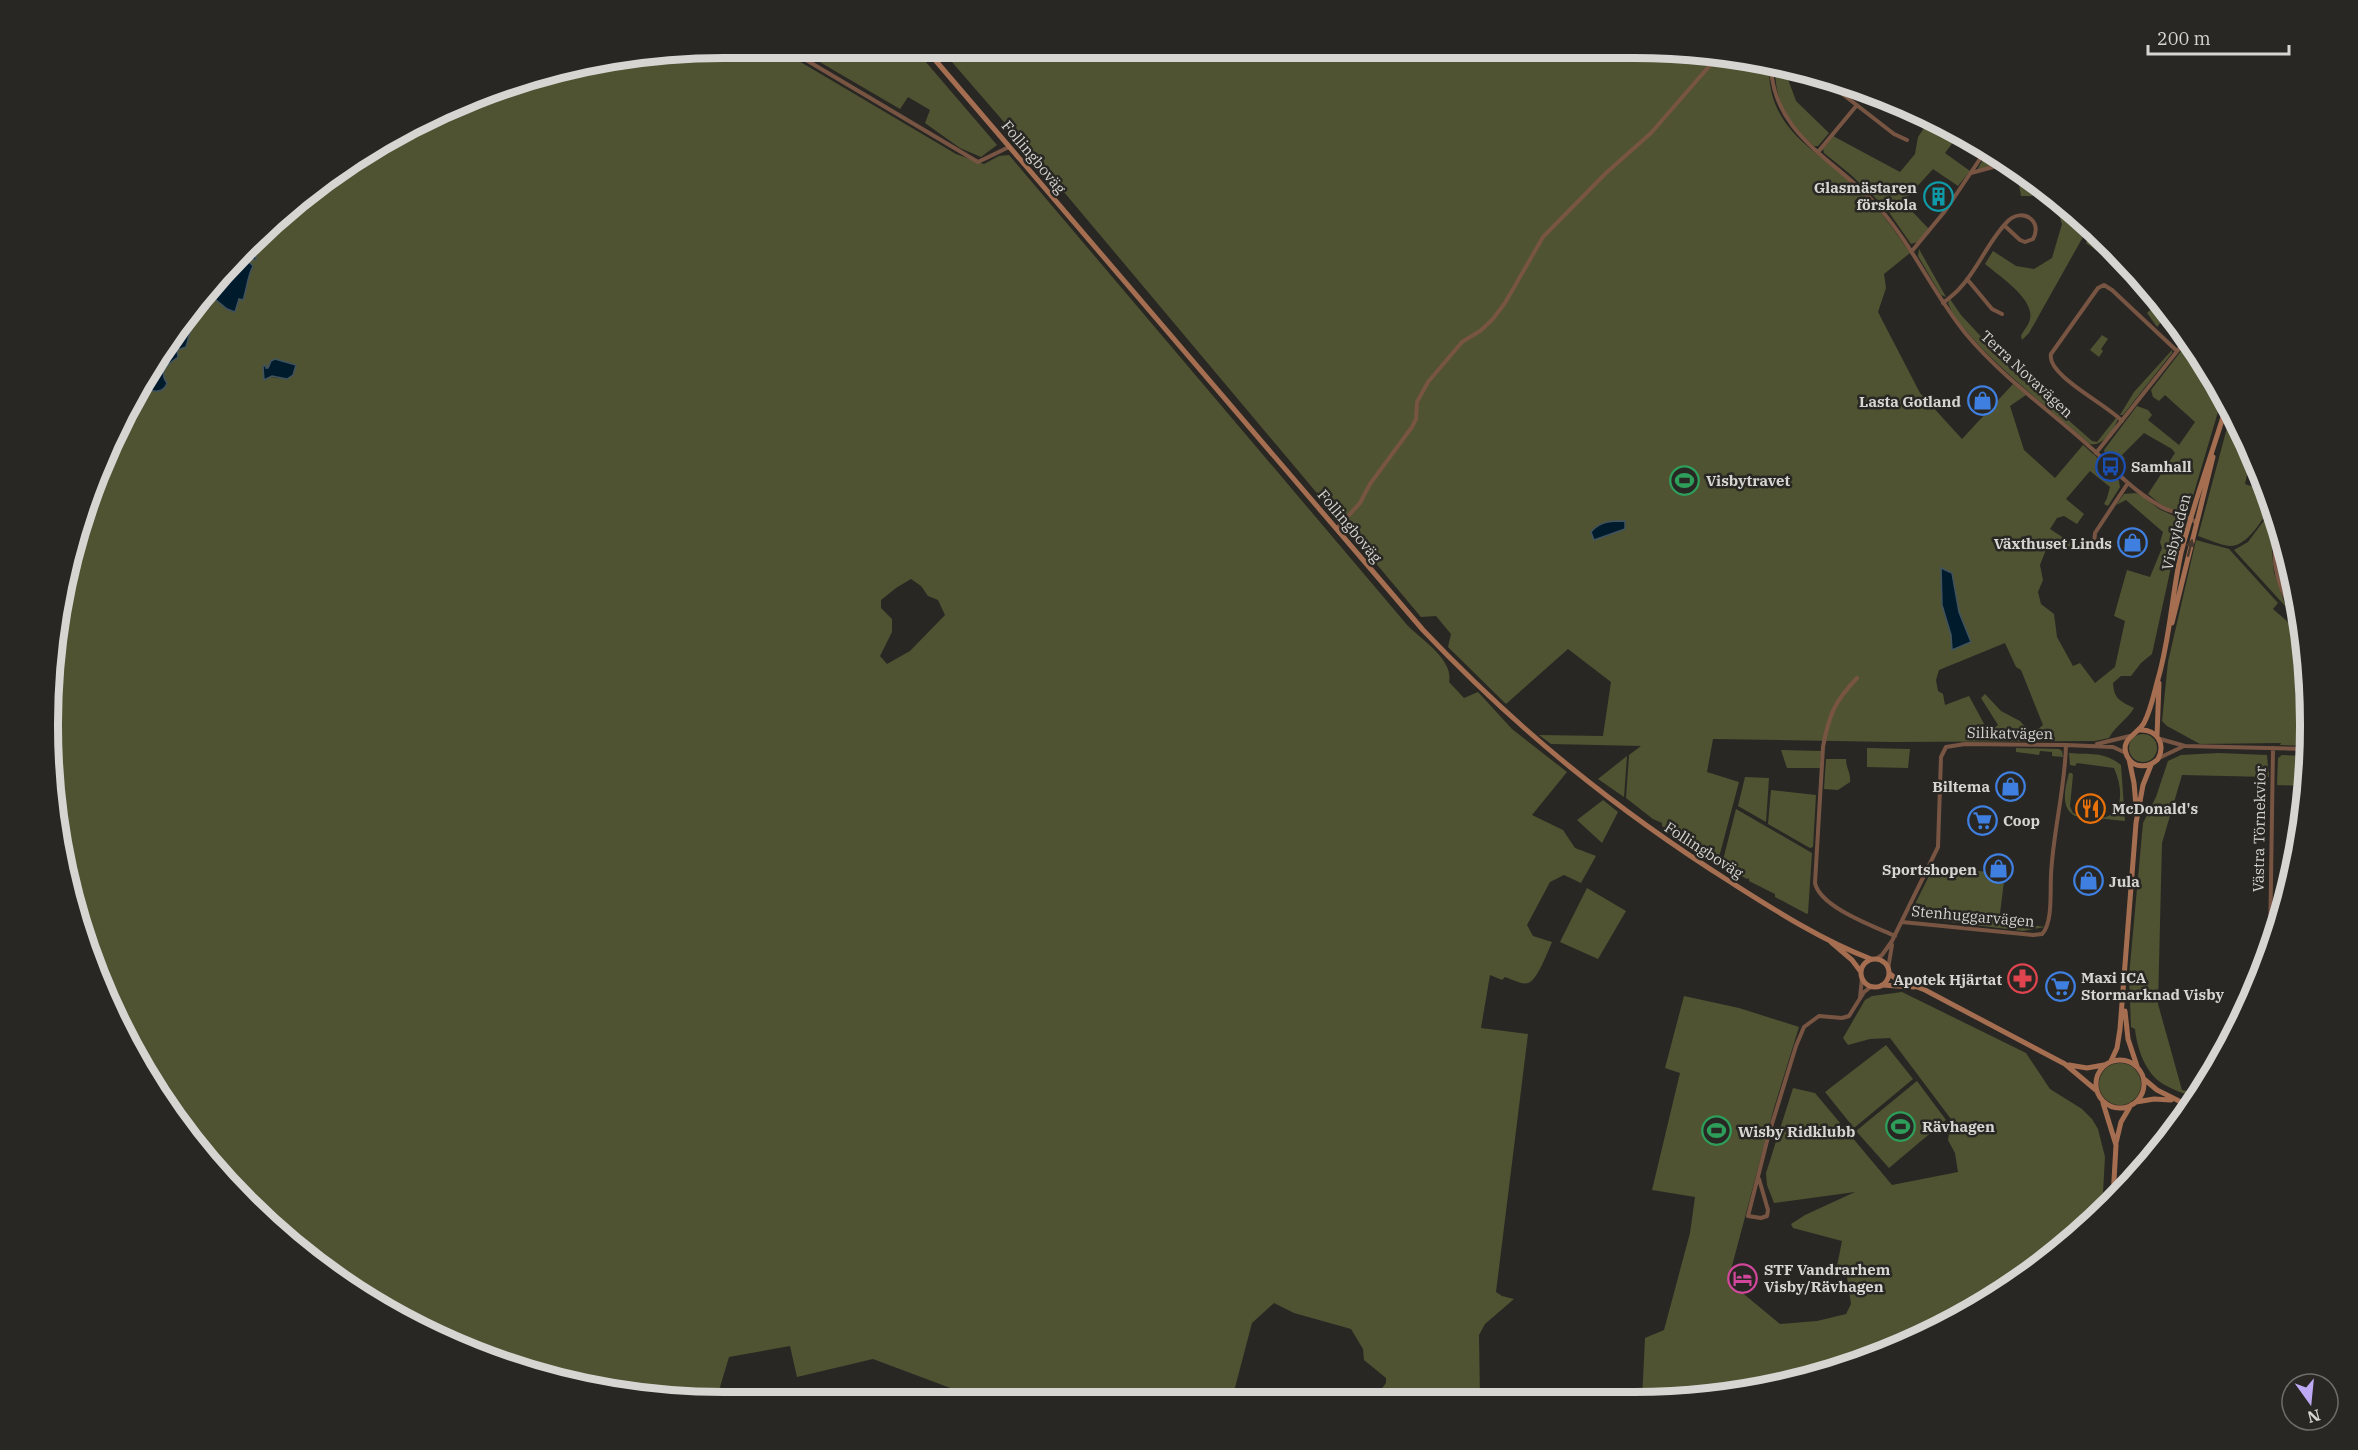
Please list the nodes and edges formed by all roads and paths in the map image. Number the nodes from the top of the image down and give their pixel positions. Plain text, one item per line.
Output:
1 (804, 59) edge
2 (934, 59) edge
3 (1712, 63) edge
4 (1772, 73) edge
5 (1840, 92) edge
6 (1857, 105) junction
7 (1907, 140) dead end
8 (1010, 147) junction
9 (1818, 152) junction
10 (1981, 157) edge
11 (1995, 166) edge
12 (1971, 173) junction
13 (2006, 227) junction
14 (1911, 251) junction
15 (1967, 279) junction
16 (1943, 303) junction
17 (2002, 314) dead end
18 (2181, 346) edge
19 (2177, 351) junction
20 (2223, 416) edge
21 (2122, 421) junction
22 (2221, 424) junction
23 (2096, 453) junction
24 (2128, 483) junction
25 (2190, 518) junction
26 (2196, 523) junction
27 (1337, 528) junction
28 (2094, 544) dead end
29 (2275, 547) edge
30 (2288, 601) edge
31 (2164, 650) junction
32 (2160, 673) junction
33 (1857, 678) dead end
34 (2139, 730) junction
35 (2130, 736) junction
36 (2158, 737) junction
37 (2066, 745) junction
38 (2091, 745) junction
39 (2186, 746) junction
40 (2273, 748) junction
41 (2299, 749) edge
42 (2126, 753) junction
43 (2129, 759) junction
44 (2158, 759) junction
45 (2152, 764) junction
46 (2136, 823) junction
47 (2270, 919) edge
48 (1902, 922) junction
49 (1823, 936) junction
50 (1893, 938) junction
51 (1873, 959) junction
52 (1889, 971) junction
53 (1862, 975) junction
54 (1872, 986) junction
55 (1881, 986) junction
56 (1925, 990) junction
57 (1859, 998) junction
58 (2124, 998) junction
59 (2111, 1061) junction
60 (2065, 1064) junction
61 (2104, 1065) junction
62 (2137, 1067) junction
63 (2143, 1078) junction
64 (2097, 1091) junction
65 (2102, 1100) junction
66 (2175, 1101) junction
67 (2134, 1103) junction
68 (2181, 1103) edge
69 (2116, 1145) junction
70 (1759, 1179) junction
71 (2114, 1186) edge

1 - 8 street
2 - 8 main road, Follingboväg
3 - 27 street
4 - 9 street, Terra Novavägen
5 - 6 street
6 - 7 street
6 - 9 street
8 - 27 main road, Follingboväg
9 - 14 street, Terra Novavägen
10 - 12 street
11 - 12 street
12 - 14 street
13 - 13 street
13 - 15 street
14 - 16 street, Terra Novavägen
15 - 16 street
15 - 17 street
16 - 23 street, Terra Novavägen
18 - 19 street
19 - 21 street
19 - 21 street
20 - 22 main road, Visbyleden
21 - 23 street
22 - 25 main road, Visbyleden
22 - 26 main road, Visbyleden
23 - 24 street, Terra Novavägen
24 - 25 street, Terra Novavägen
24 - 28 street
25 - 26 street, Terra Novavägen
25 - 31 main road, Visbyleden
31 -> 26 main road, Visbyleden
27 - 49 main road, Follingboväg
29 - 30 street
31 - 32 main road, Visbyleden
32 - 34 main road, Visbyleden
32 - 36 main road, Visbyleden
33 - 50 street
34 - 35 main road
34 - 36 main road
35 - 38 street
35 - 42 main road
36 - 39 street
36 - 44 main road
37 - 38 street
37 - 48 street, Silikatvägen
37 - 48 street, Stenhuggarvägen
38 - 42 street
39 - 40 street
39 - 44 street
40 - 41 street
40 - 47 street, Västra Törnekvior
42 - 43 main road
43 - 45 main road
43 - 46 main road
44 - 45 main road
45 - 46 main road
46 - 58 main road
48 - 50 street, Silikatvägen
49 - 51 main road, Follingboväg
49 - 53 main road, Follingboväg
50 - 51 street
50 - 52 street
51 - 52 main road
51 - 53 main road
52 - 55 main road
52 - 56 main road
53 - 54 main road
53 - 57 street
54 - 55 main road
54 - 57 street
55 - 56 main road
56 - 60 main road
57 - 70 street
58 - 59 main road
58 - 62 main road
59 - 61 main road
59 - 62 main road
60 - 61 main road
60 - 64 main road
61 - 64 main road
62 - 63 main road
63 - 66 main road
63 - 67 main road
64 - 65 main road
65 - 67 main road
65 - 69 main road
66 - 67 main road
66 - 68 main road
67 - 69 main road
69 - 71 main road
70 - 70 street

